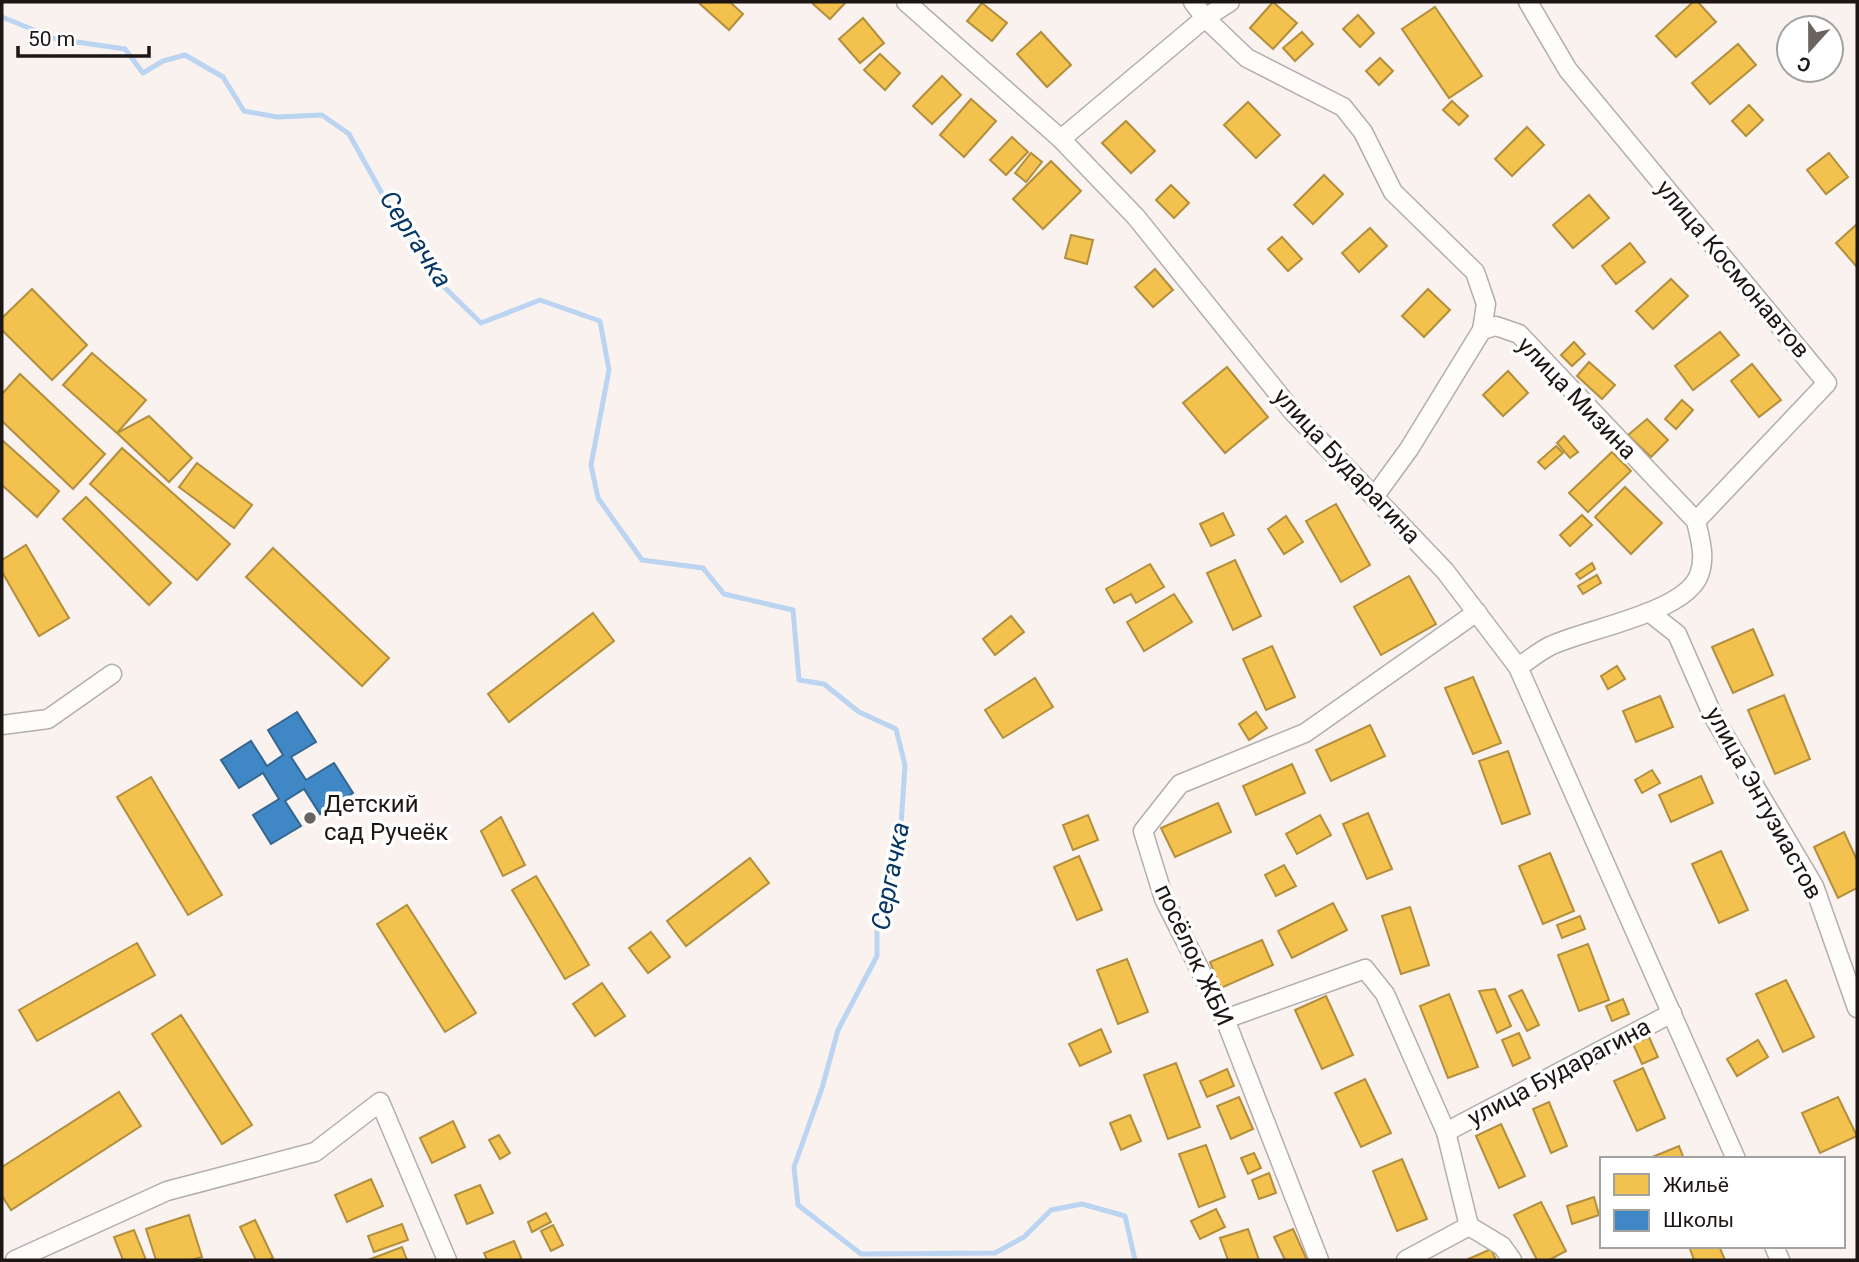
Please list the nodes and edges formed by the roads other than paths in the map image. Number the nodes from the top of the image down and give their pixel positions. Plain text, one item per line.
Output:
1 (906, 2) edge
2 (1193, 2) edge
3 (1230, 2) edge
4 (1528, 2) edge
5 (1205, 18) junction
6 (1061, 139) junction
7 (1482, 330) junction
8 (1374, 497) junction
9 (1696, 521) junction
10 (1477, 612) junction
11 (1650, 612) junction
12 (1518, 667) junction
13 (112, 674) dead end
14 (2, 725) edge
15 (1857, 1008) edge
16 (1672, 1013) junction
17 (1225, 1020) junction
18 (1446, 1132) junction
19 (1735, 1157) edge
20 (1469, 1226) junction
21 (1418, 1258) edge
22 (15, 1260) edge
23 (447, 1260) edge
24 (1319, 1260) edge
25 (1512, 1260) edge

1 - 6 street, улица Бударагина
2 - 5 street, улица Мизина
3 - 5 street
4 - 9 street, улица Космонавтов
5 - 6 street
5 - 7 street, улица Мизина
6 - 8 street, улица Бударагина
7 - 8 street
7 - 9 street, улица Мизина
8 - 10 street, улица Бударагина
9 - 11 street
10 - 12 street, улица Бударагина
10 - 17 street, посёлок ЖБИ
11 - 12 street
11 - 15 street, улица Энтузиастов
12 - 16 street, улица Бударагина
13 - 14 street
16 - 18 street, улица Бударагина
16 - 19 street, улица Бударагина
17 - 18 street, улица Бударагина
17 - 24 street, посёлок ЖБИ
18 - 20 street, улица Бударагина
20 - 21 street
20 - 25 street
22 - 23 street

